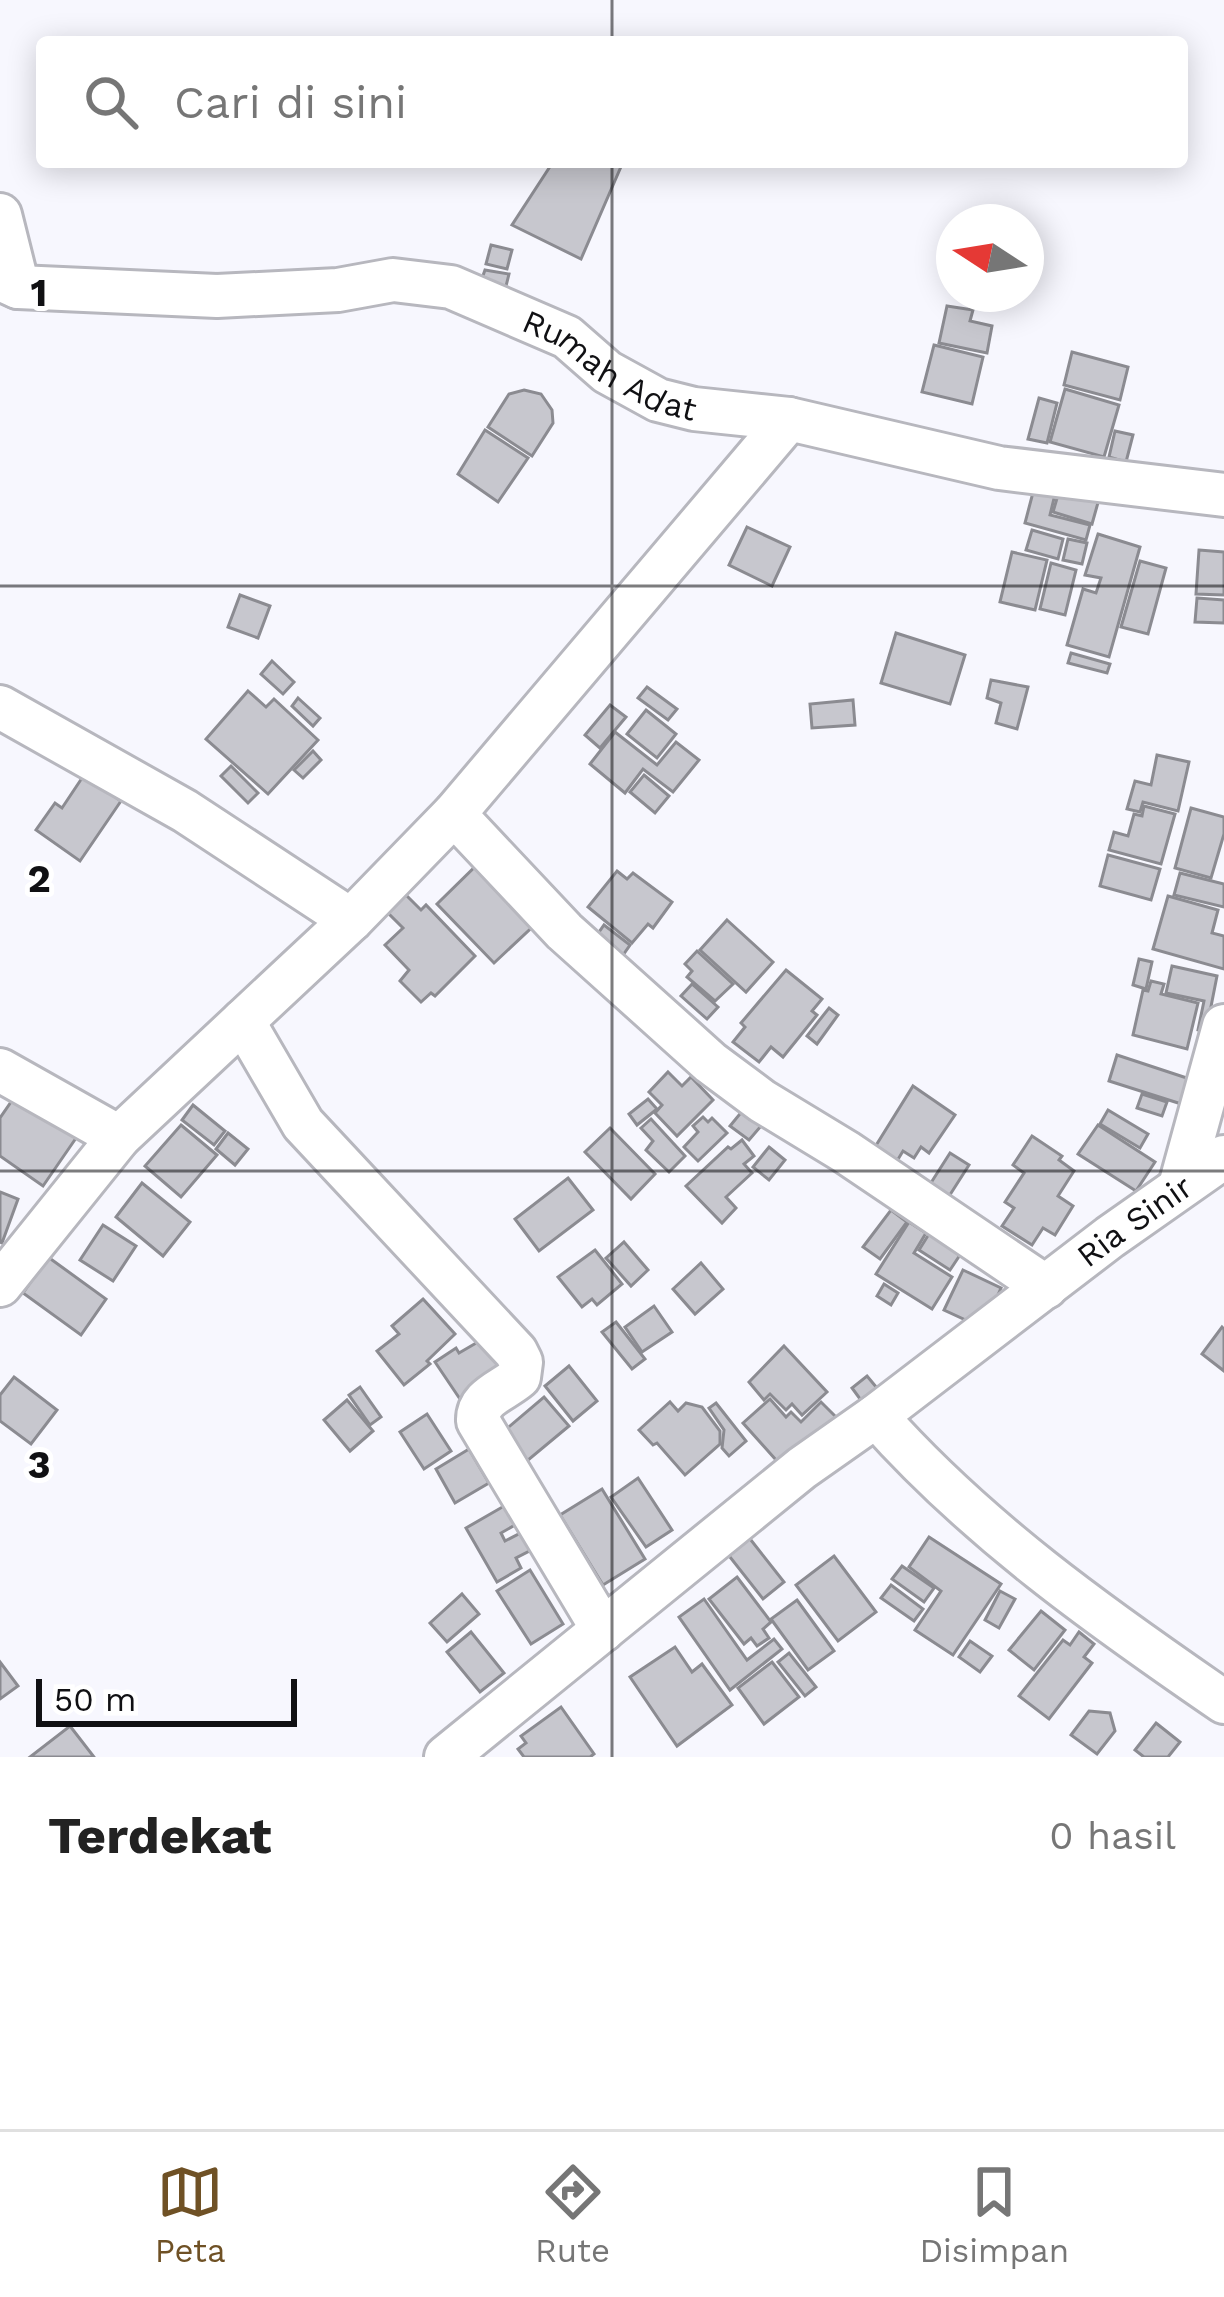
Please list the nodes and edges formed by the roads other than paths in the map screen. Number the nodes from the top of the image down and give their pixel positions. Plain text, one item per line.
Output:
1 (0, 215) edge
2 (9, 283) edge
3 (789, 419) junction
4 (1224, 495) edge
5 (0, 707) edge
6 (454, 814) junction
7 (351, 920) junction
8 (243, 1022) junction
9 (1224, 1026) edge
10 (0, 1070) edge
11 (119, 1136) junction
12 (1224, 1157) edge
13 (1180, 1186) junction
14 (0, 1285) edge
15 (1046, 1286) junction
16 (876, 1416) junction
17 (603, 1630) junction
18 (1224, 1702) edge
19 (446, 1757) edge

1 - 2 street
2 - 3 street, Rumah Adat
3 - 4 street, Rumah Adat
3 - 6 street
5 - 7 street
6 - 7 street
6 - 15 street
7 - 8 street
8 - 11 street
8 - 17 street
9 - 13 street
10 - 11 street
11 - 14 street
12 - 13 street, Ria Sinir
13 - 15 street, Ria Sinir
15 - 16 street, Ria Sinir
16 - 17 street, Ria Sinir
16 - 18 street
17 - 19 street, Ria Sinir

